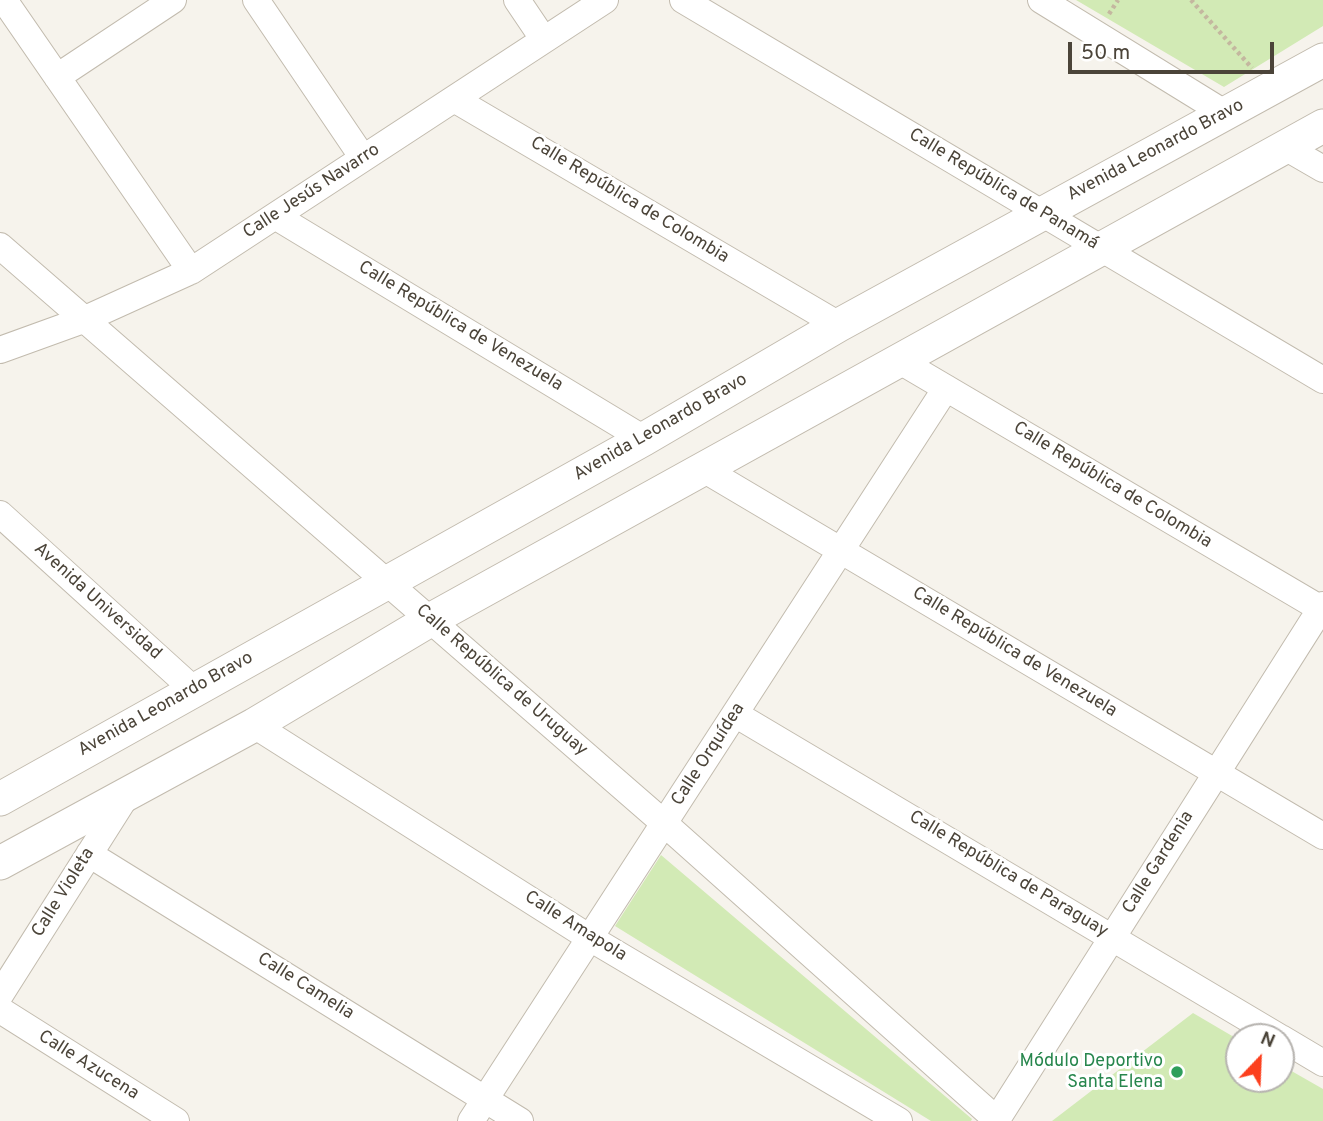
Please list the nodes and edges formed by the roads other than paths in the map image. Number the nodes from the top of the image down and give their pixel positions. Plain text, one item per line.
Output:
1 (4, 0) edge
2 (173, 0) edge
3 (256, 0) edge
4 (517, 0) edge
5 (605, 0) edge
6 (683, 0) edge
7 (1041, 0) edge
8 (544, 40) junction
9 (1323, 60) edge
10 (57, 77) junction
11 (454, 99) junction
12 (1226, 114) junction
13 (1323, 126) edge
14 (1285, 147) junction
15 (363, 158) junction
16 (1323, 169) edge
17 (1042, 213) junction
18 (275, 216) junction
19 (0, 246) edge
20 (1103, 249) junction
21 (191, 271) junction
22 (83, 320) junction
23 (839, 325) junction
24 (0, 350) edge
25 (900, 361) junction
26 (1323, 380) edge
27 (946, 388) junction
28 (644, 439) junction
29 (705, 470) junction
30 (0, 514) edge
31 (841, 550) junction
32 (385, 581) junction
33 (1322, 608) edge
34 (430, 620) junction
35 (194, 690) junction
36 (735, 714) junction
37 (254, 725) junction
38 (1217, 773) junction
39 (129, 791) junction
40 (0, 799) edge
41 (665, 824) junction
42 (1323, 836) edge
43 (89, 854) junction
44 (0, 863) edge
45 (590, 937) junction
46 (1112, 937) junction
47 (0, 996) edge
48 (0, 1010) edge
49 (1256, 1023) edge
50 (1295, 1046) edge
51 (1323, 1063) edge
52 (478, 1110) edge
53 (176, 1121) edge
54 (520, 1121) edge
55 (900, 1121) edge
56 (997, 1121) edge

1 - 10 street
2 - 10 street
3 - 15 street
4 - 8 street
5 - 8 street, Calle Jesús Navarro
6 - 17 street, Calle República de Panamá
7 - 12 street
8 - 11 street, Calle Jesús Navarro
9 - 12 street, Avenida Leonardo Bravo
10 - 21 street
11 - 15 street, Calle Jesús Navarro
11 - 23 street, Calle República de Colombia
12 - 17 street, Avenida Leonardo Bravo
13 - 14 street
14 - 16 street
14 - 20 street
15 - 18 street, Calle Jesús Navarro
17 - 20 street, Calle República de Panamá
17 - 23 street, Avenida Leonardo Bravo
18 - 21 street, Calle Jesús Navarro
18 - 28 street, Calle República de Venezuela
19 - 22 street, Calle República de Uruguay
20 - 25 street
20 - 26 street, Calle República de Panamá
21 - 22 street, Calle Jesús Navarro
22 - 24 street, Calle Jesús Navarro
22 - 32 street, Calle República de Uruguay
23 - 28 street, Avenida Leonardo Bravo
25 - 27 street, Calle República de Colombia
25 - 29 street
27 - 31 street, Calle Orquídea
27 - 33 street, Calle República de Colombia
28 - 32 street, Avenida Leonardo Bravo
29 - 31 street, Calle República de Venezuela
29 - 34 street
30 - 35 street, Avenida Universidad
31 - 36 street, Calle Orquídea
31 - 38 street, Calle República de Venezuela
32 - 34 street, Calle República de Uruguay
32 - 35 street, Avenida Leonardo Bravo
33 - 38 street, Calle Gardenia
34 - 37 street
34 - 41 street, Calle República de Uruguay
35 - 40 street, Avenida Leonardo Bravo
36 - 41 street, Calle Orquídea
36 - 46 street, Calle República de Paraguay
37 - 39 street
37 - 45 street, Calle Amapola
38 - 42 street, Calle República de Venezuela
38 - 46 street, Calle Gardenia
39 - 43 street, Calle Violeta
39 - 44 street
41 - 45 street, Calle Orquídea
41 - 56 street, Calle República de Uruguay
43 - 47 street, Calle Violeta
43 - 52 street, Calle Camelia
45 - 52 street, Calle Orquídea
45 - 55 street, Calle Amapola
46 - 49 street, Calle República de Paraguay
46 - 56 street, Calle Gardenia
48 - 53 street, Calle Azucena
50 - 51 street, Calle República de Paraguay
52 - 54 street, Calle Camelia

